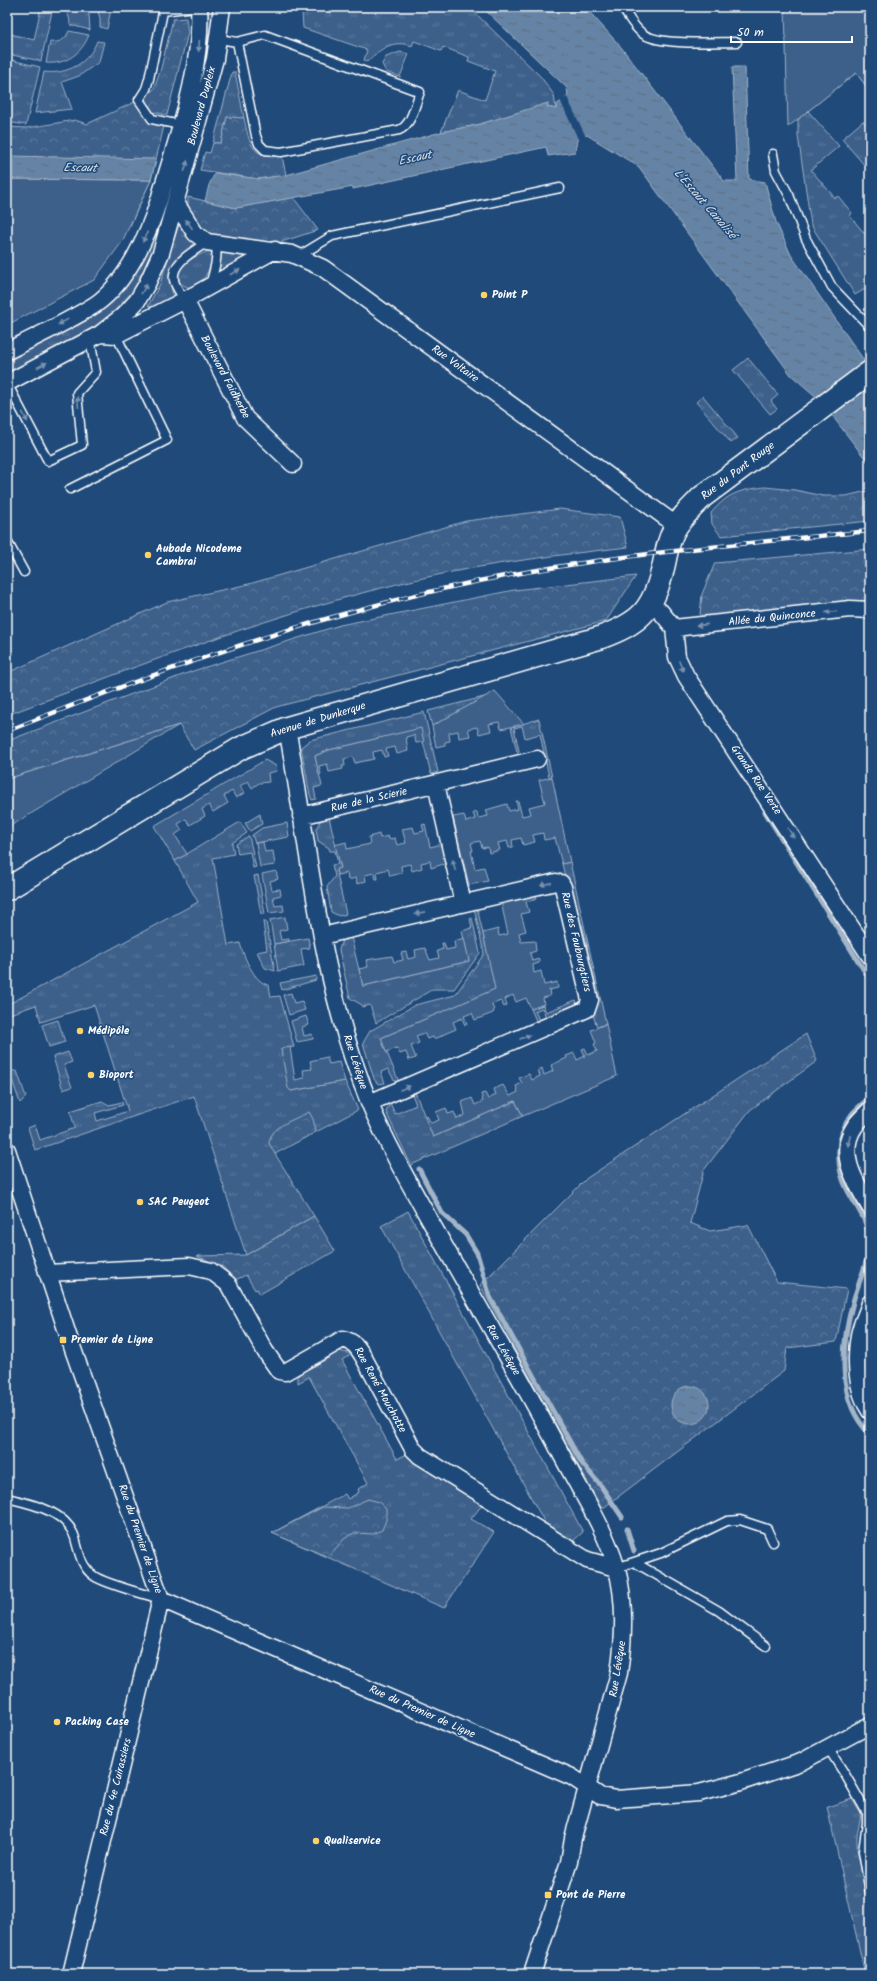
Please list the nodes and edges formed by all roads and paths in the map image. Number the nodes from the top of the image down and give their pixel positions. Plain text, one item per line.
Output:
1 (194, 7) edge
2 (199, 7) edge
3 (222, 7) edge
4 (622, 7) edge
5 (164, 9) edge
6 (218, 39) junction
7 (237, 42) junction
8 (737, 42) dead end
9 (180, 125) junction
10 (773, 154) dead end
11 (560, 188) dead end
12 (176, 203) junction
13 (212, 243) junction
14 (275, 250) junction
15 (299, 256) junction
16 (209, 286) junction
17 (185, 300) junction
18 (870, 326) edge
19 (116, 335) junction
20 (95, 337) junction
21 (7, 352) edge
22 (870, 372) edge
23 (7, 383) edge
24 (293, 464) dead end
25 (70, 489) dead end
26 (676, 525) junction
27 (7, 541) edge
28 (24, 572) dead end
29 (650, 604) junction
30 (870, 610) edge
31 (674, 628) junction
32 (287, 728) junction
33 (537, 759) dead end
34 (436, 784) junction
35 (301, 816) junction
36 (7, 888) edge
37 (463, 903) junction
38 (322, 936) junction
39 (870, 956) edge
40 (370, 1103) junction
41 (870, 1110) edge
42 (7, 1150) edge
43 (870, 1207) edge
44 (47, 1273) junction
45 (869, 1307) edge
46 (870, 1411) edge
47 (7, 1498) edge
48 (773, 1542) dead end
49 (634, 1562) junction
50 (616, 1568) junction
51 (161, 1599) junction
52 (766, 1646) dead end
53 (870, 1725) edge
54 (828, 1748) junction
55 (588, 1788) junction
56 (870, 1893) edge
57 (71, 1974) edge
58 (532, 1974) edge

1 - 5 lane
2 -> 9 street, Boulevard Dupleix
3 - 6 street, Boulevard Dupleix
4 - 8 lane
5 - 9 lane
6 - 7 lane
12 -> 6 street, Boulevard Dupleix
7 - 7 lane
9 -> 21 street, Boulevard Dupleix
10 - 18 lane
11 - 15 lane
13 -> 12 street
20 -> 12 street
13 - 14 street, Rue Voltaire
13 - 16 lane
13 - 17 lane
14 - 15 street, Rue Voltaire
16 -> 14 street
15 - 26 street, Rue Voltaire
16 - 17 street
17 - 19 street
17 - 24 street, Boulevard Faidherbe
19 - 20 street
19 - 25 lane
23 -> 20 street
23 -> 20 lane
22 - 26 main road, Rue du Pont Rouge
26 - 29 main road, Rue du Pont Rouge
27 - 28 lane
29 - 31 street
29 - 32 main road, Avenue de Dunkerque
30 -> 31 street, Allée du Quinconce
31 -> 39 street, Grande Rue Verte
32 - 35 street, Rue Lévêque
32 - 36 main road, Avenue de Dunkerque
33 - 34 street, Rue de la Scierie
34 - 35 street, Rue de la Scierie
37 -> 34 street
35 - 38 street, Rue Lévêque
37 -> 38 street, Rue des Faubourgtiers
40 -> 37 street, Rue des Faubourgtiers
38 - 40 street, Rue Lévêque
40 - 50 street, Rue Lévêque
41 -> 43 street
42 - 44 street, Rue du Premier de Ligne
44 - 50 street, Rue René Mouchotte
44 - 51 street, Rue du Premier de Ligne
45 - 46 street
47 - 51 lane
48 - 49 lane
49 - 50 lane
49 - 52 lane
50 - 55 street, Rue Lévêque
51 - 55 street, Rue du Premier de Ligne
51 - 57 street, Rue du 4e Cuirassiers
53 - 54 street, Rue du Premier de Ligne
54 - 55 street, Rue du Premier de Ligne
54 - 56 lane
55 - 58 street, Rue Lévêque

